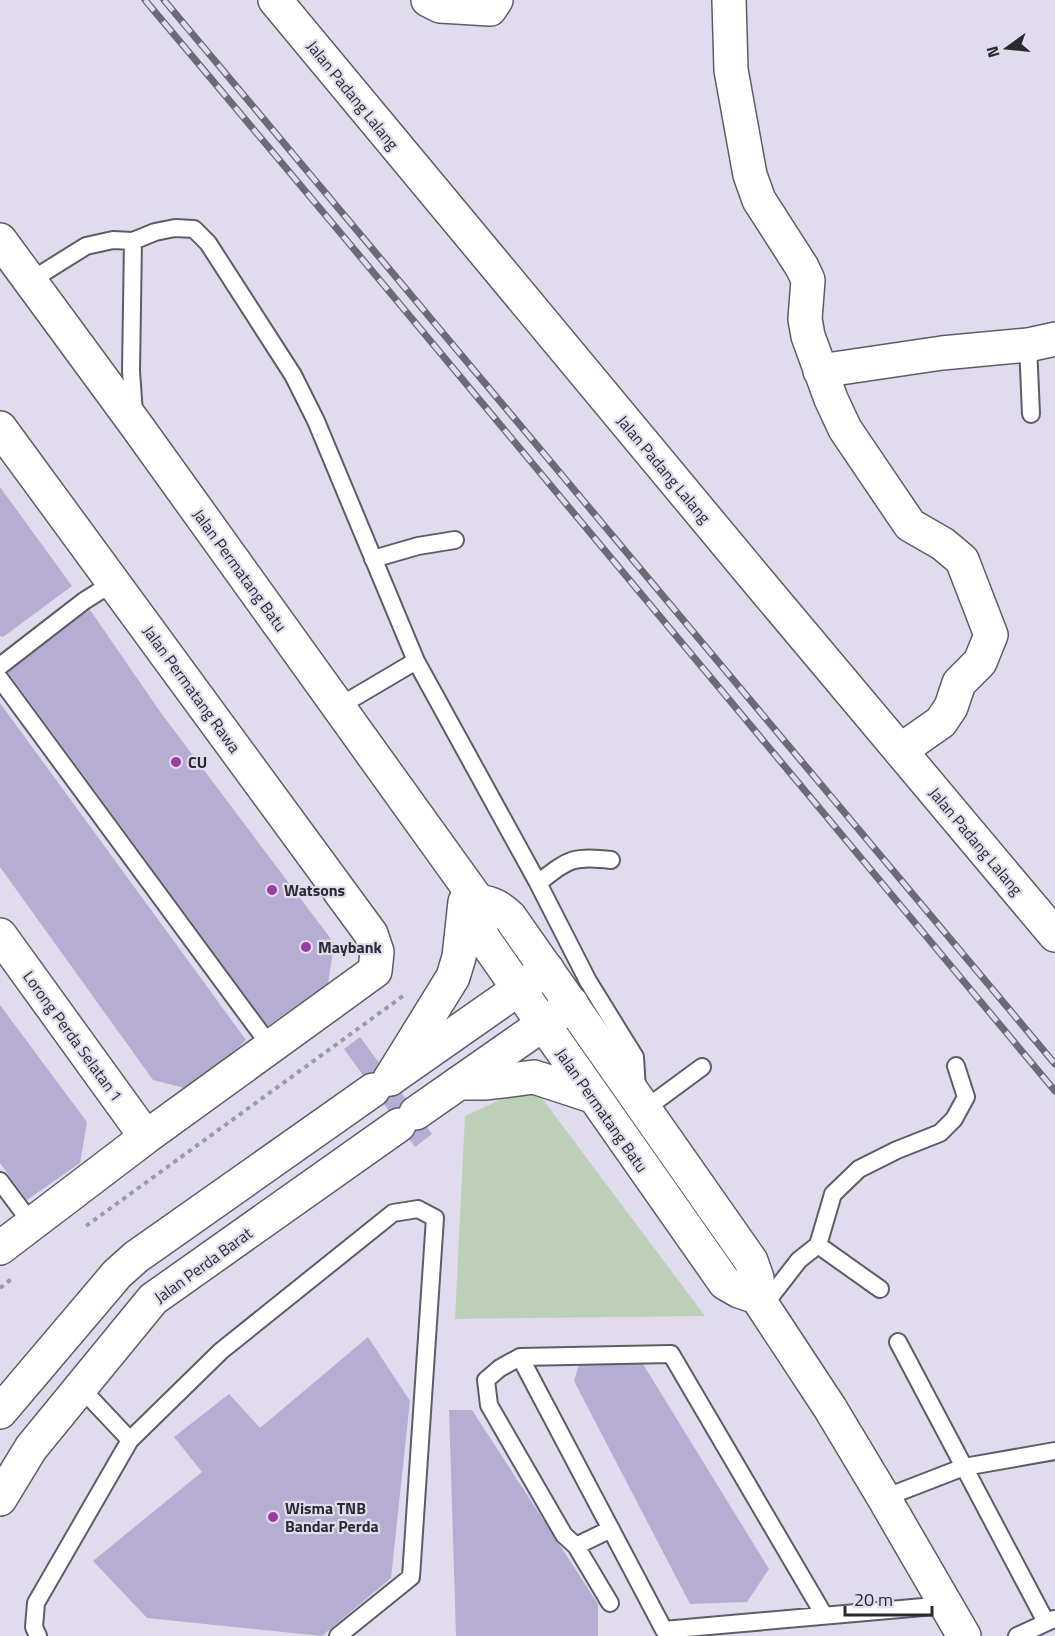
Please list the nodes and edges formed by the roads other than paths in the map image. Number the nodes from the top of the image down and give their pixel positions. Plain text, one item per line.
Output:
1 (275, 0) edge
2 (428, 0) edge
3 (496, 0) edge
4 (729, 0) edge
5 (0, 240) edge
6 (133, 241) junction
7 (30, 281) junction
8 (1041, 342) edge
9 (820, 371) junction
10 (1031, 414) dead end
11 (136, 425) junction
12 (0, 428) edge
13 (455, 540) dead end
14 (374, 559) junction
15 (114, 582) junction
16 (416, 661) junction
17 (0, 666) edge
18 (0, 679) edge
19 (338, 707) junction
20 (901, 750) junction
21 (611, 860) dead end
22 (538, 883) junction
23 (472, 893) junction
24 (0, 935) edge
25 (1055, 935) edge
26 (547, 969) junction
27 (519, 988) junction
28 (580, 993) junction
29 (543, 1025) junction
30 (271, 1047) junction
31 (956, 1066) dead end
32 (702, 1067) dead end
33 (459, 1083) junction
34 (382, 1084) junction
35 (592, 1096) junction
36 (641, 1103) junction
37 (146, 1137) junction
38 (0, 1180) edge
39 (33, 1224) junction
40 (818, 1245) junction
41 (0, 1248) edge
42 (880, 1288) dead end
43 (760, 1301) junction
44 (898, 1342) dead end
45 (520, 1357) junction
46 (80, 1387) junction
47 (0, 1412) edge
48 (0, 1429) edge
49 (130, 1440) junction
50 (31, 1448) junction
51 (1055, 1451) edge
52 (964, 1467) junction
53 (885, 1498) junction
54 (0, 1499) edge
55 (611, 1529) junction
56 (576, 1546) junction
57 (610, 1603) dead end
58 (946, 1605) junction
59 (824, 1615) junction
60 (1051, 1620) edge
61 (38, 1636) edge
62 (338, 1636) edge
63 (964, 1636) edge
64 (1017, 1636) edge

1 - 20 street, Jalan Padang Lalang
2 - 3 street
4 - 9 street
5 - 7 street, Jalan Permatang Batu
6 - 7 lane
6 - 11 lane
6 - 14 lane
7 - 11 street, Jalan Permatang Batu
8 - 9 street
8 - 10 lane
9 - 20 street
11 - 19 street, Jalan Permatang Batu
12 - 15 street, Jalan Permatang Rawa
13 - 14 lane
14 - 16 lane
15 - 17 lane
15 - 30 street, Jalan Permatang Rawa
16 - 19 lane
16 - 22 lane
18 - 30 lane
19 - 23 street, Jalan Permatang Batu
20 - 25 street, Jalan Padang Lalang
21 - 22 lane
22 - 28 lane
23 - 26 street
23 - 27 street, Jalan Permatang Batu
23 - 34 street
24 - 37 street, Lorong Perda Selatan 1
26 - 27 street
26 - 28 street
27 - 29 street, Jalan Permatang Batu
27 - 34 street
28 - 29 street, Jalan Perda Barat
28 - 36 street
29 - 33 street, Jalan Perda Barat
29 - 35 street, Jalan Permatang Batu
30 - 37 street
31 - 40 lane
32 - 36 lane
33 - 35 street
33 - 46 street, Jalan Perda Barat
34 - 47 street
35 - 43 street, Jalan Permatang Batu
36 - 43 street
37 - 39 street
38 - 39 lane
39 - 41 street
40 - 42 lane
40 - 43 lane
43 - 53 street
44 - 52 lane
45 - 55 lane
45 - 56 lane
45 - 59 lane
46 - 49 lane
46 - 50 street, Jalan Perda Barat
48 - 50 street
49 - 61 lane
49 - 62 lane
50 - 54 street, Jalan Perda Barat
51 - 52 lane
52 - 53 lane
52 - 60 lane
53 - 58 street
55 - 56 lane
55 - 59 lane
56 - 57 lane
58 - 59 lane
58 - 63 street
60 - 64 lane

